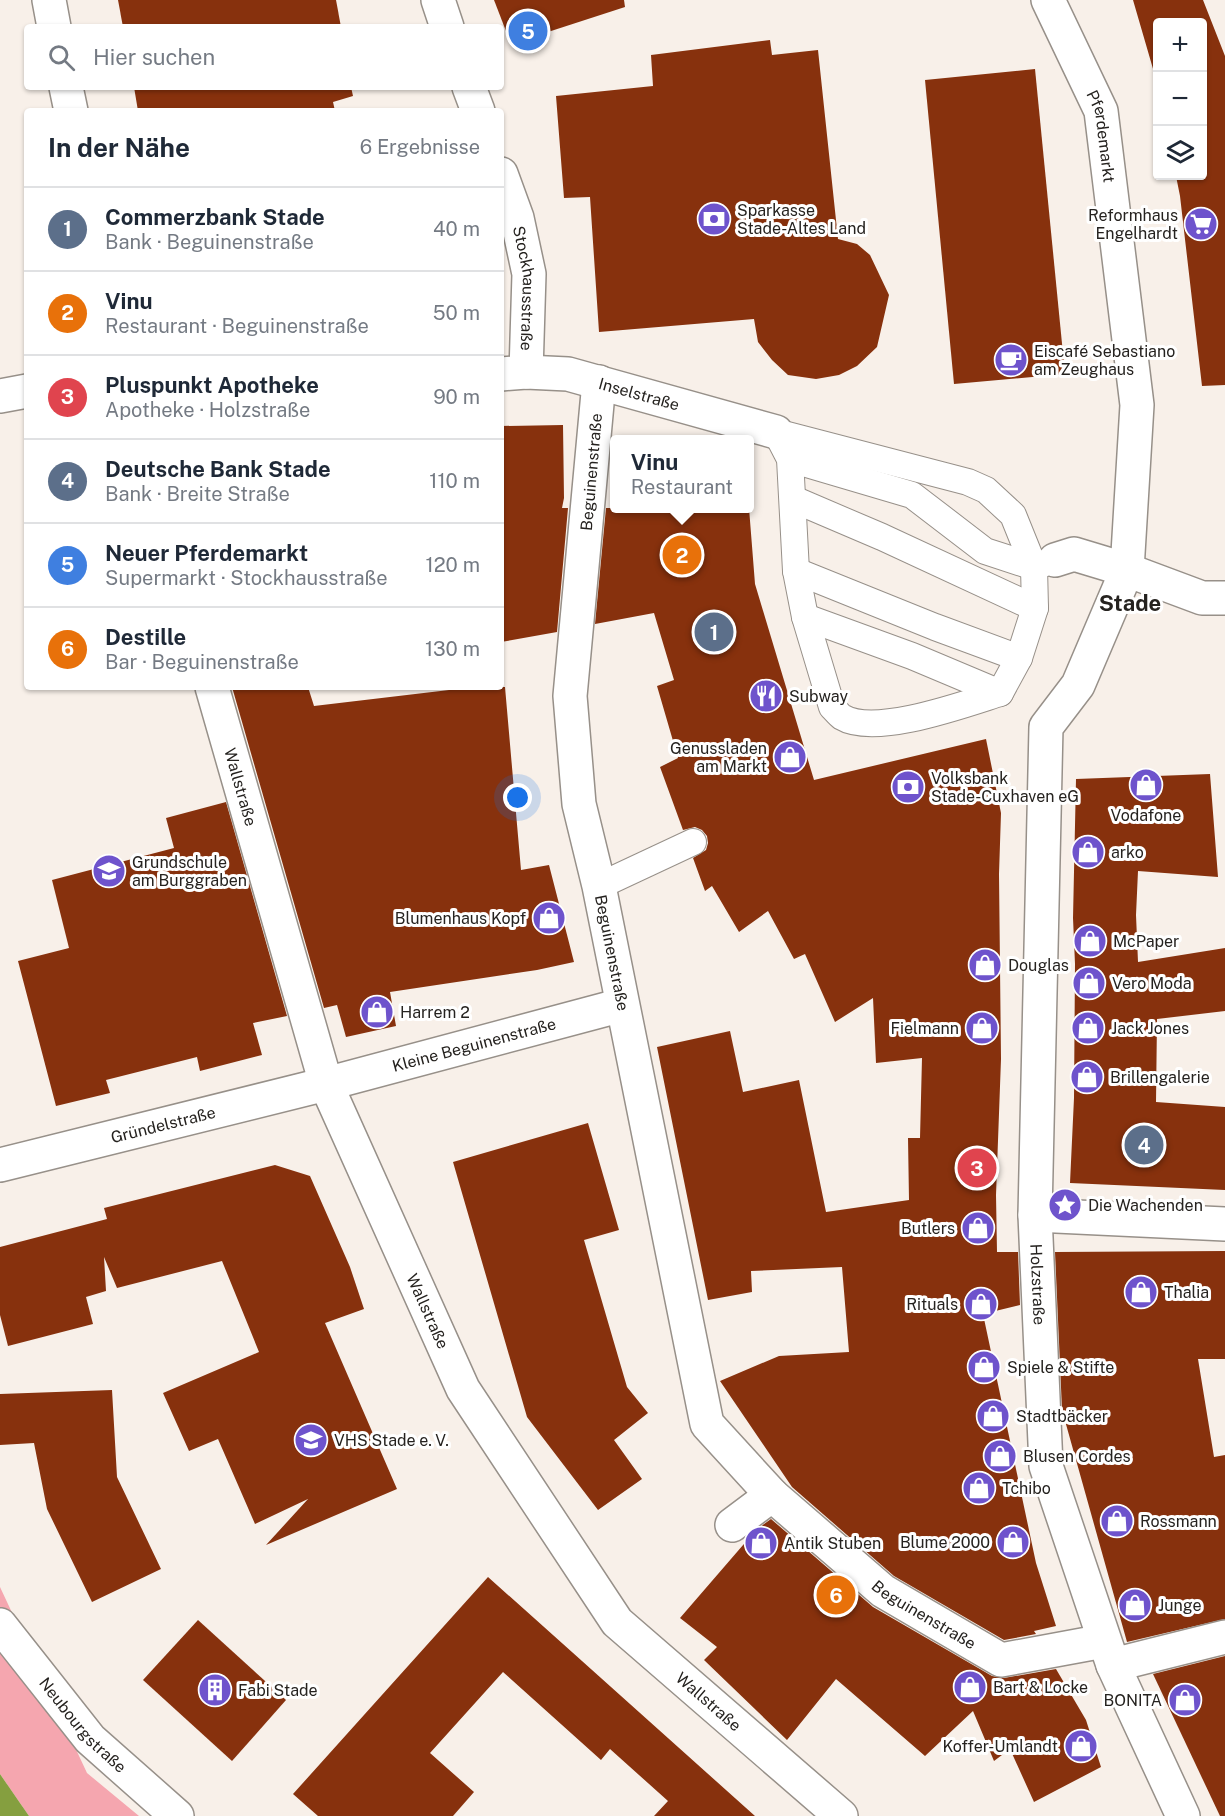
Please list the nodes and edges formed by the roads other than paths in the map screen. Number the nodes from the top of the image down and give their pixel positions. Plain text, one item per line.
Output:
1 (49, 0) edge
2 (438, 0) edge
3 (1048, 0) edge
4 (53, 24) edge
5 (446, 24) edge
6 (67, 90) edge
7 (470, 90) edge
8 (70, 108) edge
9 (477, 108) edge
10 (504, 182) edge
11 (513, 373) edge
12 (599, 382) junction
13 (24, 392) edge
14 (0, 396) edge
15 (754, 435) edge
16 (754, 435) edge
17 (783, 445) junction
18 (792, 499) junction
19 (1044, 564) junction
20 (1127, 570) junction
21 (796, 571) junction
22 (1214, 598) edge
23 (1035, 608) junction
24 (805, 617) junction
25 (1019, 658) junction
26 (213, 690) edge
27 (1000, 693) junction
28 (1046, 727) joint
29 (693, 842) dead end
30 (599, 886) junction
31 (622, 1005) junction
32 (326, 1084) junction
33 (0, 1165) edge
34 (1035, 1215) junction
35 (1225, 1224) edge
36 (772, 1495) junction
37 (732, 1525) dead end
38 (0, 1624) edge
39 (1225, 1637) edge
40 (1108, 1653) junction
41 (177, 1816) edge
42 (841, 1816) edge
43 (1183, 1816) edge

1 - 4 street
2 - 5 street
3 - 20 street, Pferdemarkt
6 - 8 street
7 - 9 street
10 - 11 street, Stockhausstraße
11 - 12 street, Inselstraße
12 - 15 street, Inselstraße
12 - 30 street, Beguinenstraße
13 - 14 street
16 - 17 street, Inselstraße
17 - 18 lane
17 - 19 lane
17 - 19 lane
18 - 21 lane
18 - 23 lane
19 - 20 street
19 - 23 lane
20 - 22 street
20 - 28 street, Pferdemarkt
21 - 24 lane
21 - 25 lane
23 - 25 lane
24 - 27 lane
24 - 27 lane
25 - 27 lane
26 - 32 street, Wallstraße
28 - 34 street, Holzstraße
29 - 30 lane
30 - 31 street, Beguinenstraße
31 - 32 street, Kleine Beguinenstraße
31 - 36 street, Beguinenstraße
32 - 33 street, Gründelstraße
32 - 42 street, Wallstraße
34 - 35 street
34 - 40 street, Holzstraße
36 - 37 street
36 - 40 street, Beguinenstraße
38 - 41 street, Neubourgstraße
39 - 40 street, Beguinenstraße
40 - 43 street, Holzstraße

